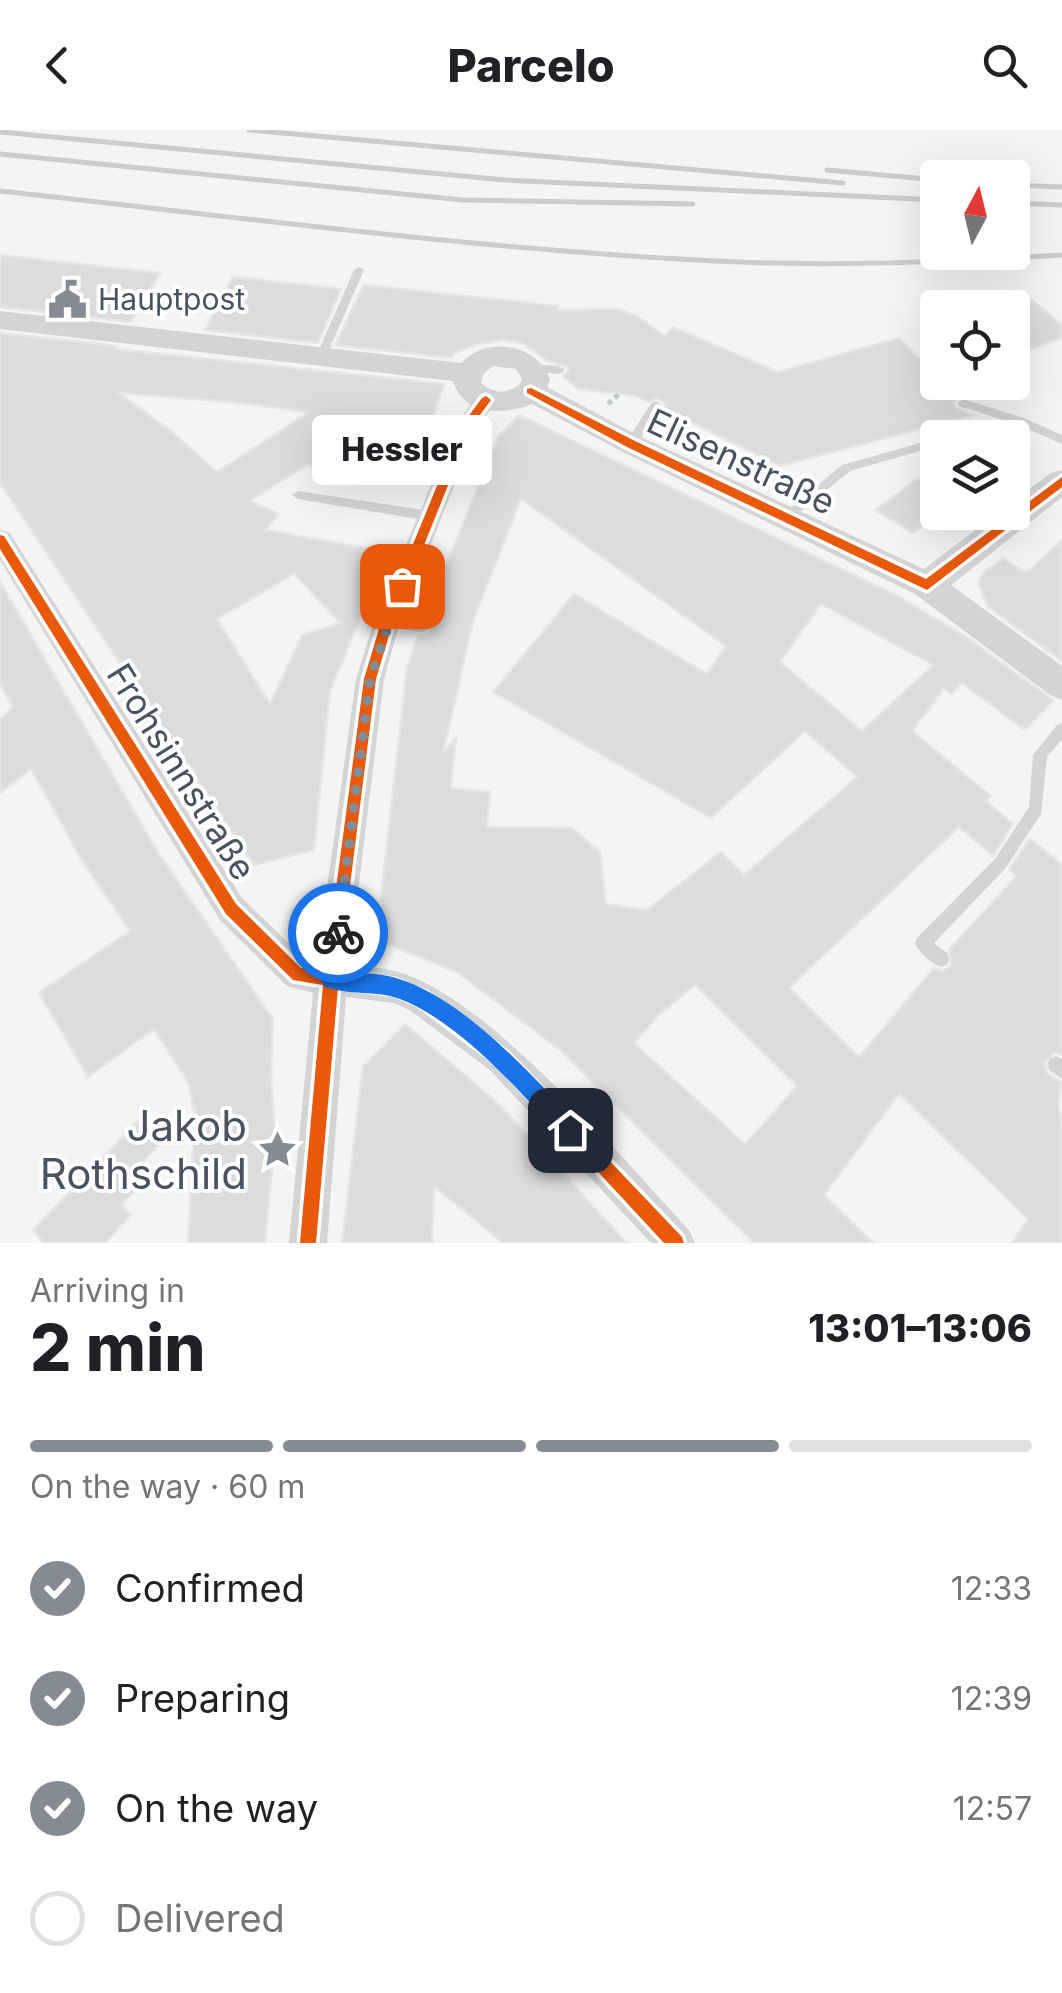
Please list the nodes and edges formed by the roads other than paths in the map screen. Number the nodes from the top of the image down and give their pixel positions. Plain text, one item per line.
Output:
1 (359, 270) dead end
2 (0, 320) edge
3 (320, 359) junction
4 (468, 373) junction
5 (541, 376) junction
6 (486, 400) junction
7 (963, 403) dead end
8 (656, 406) dead end
9 (637, 434) junction
10 (1058, 438) edge
11 (920, 447) edge
12 (1062, 480) edge
13 (298, 495) dead end
14 (430, 516) junction
15 (787, 516) junction
16 (0, 539) edge
17 (927, 585) junction
18 (387, 622) junction
19 (421, 628) dead end
20 (1062, 685) edge
21 (1062, 729) edge
22 (940, 960) dead end
23 (331, 980) junction
24 (308, 1243) edge
25 (676, 1243) edge

1 - 3 lane
2 - 3 street, Elisenstraße
3 - 4 street, Elisenstraße
4 - 5 street, Elisenstraße
4 - 6 street
5 - 6 street
5 - 9 street, Elisenstraße
6 - 14 street
7 - 10 lane
8 - 9 lane
9 - 15 street, Elisenstraße
11 - 15 lane
12 - 17 street
13 - 14 lane
14 - 18 street
15 - 17 street, Elisenstraße
16 - 23 street, Frohsinnstraße
17 - 20 street, Elisenstraße
18 - 19 lane
18 - 23 street
21 - 22 lane
23 - 24 street
23 - 25 street, Frohsinnstraße

